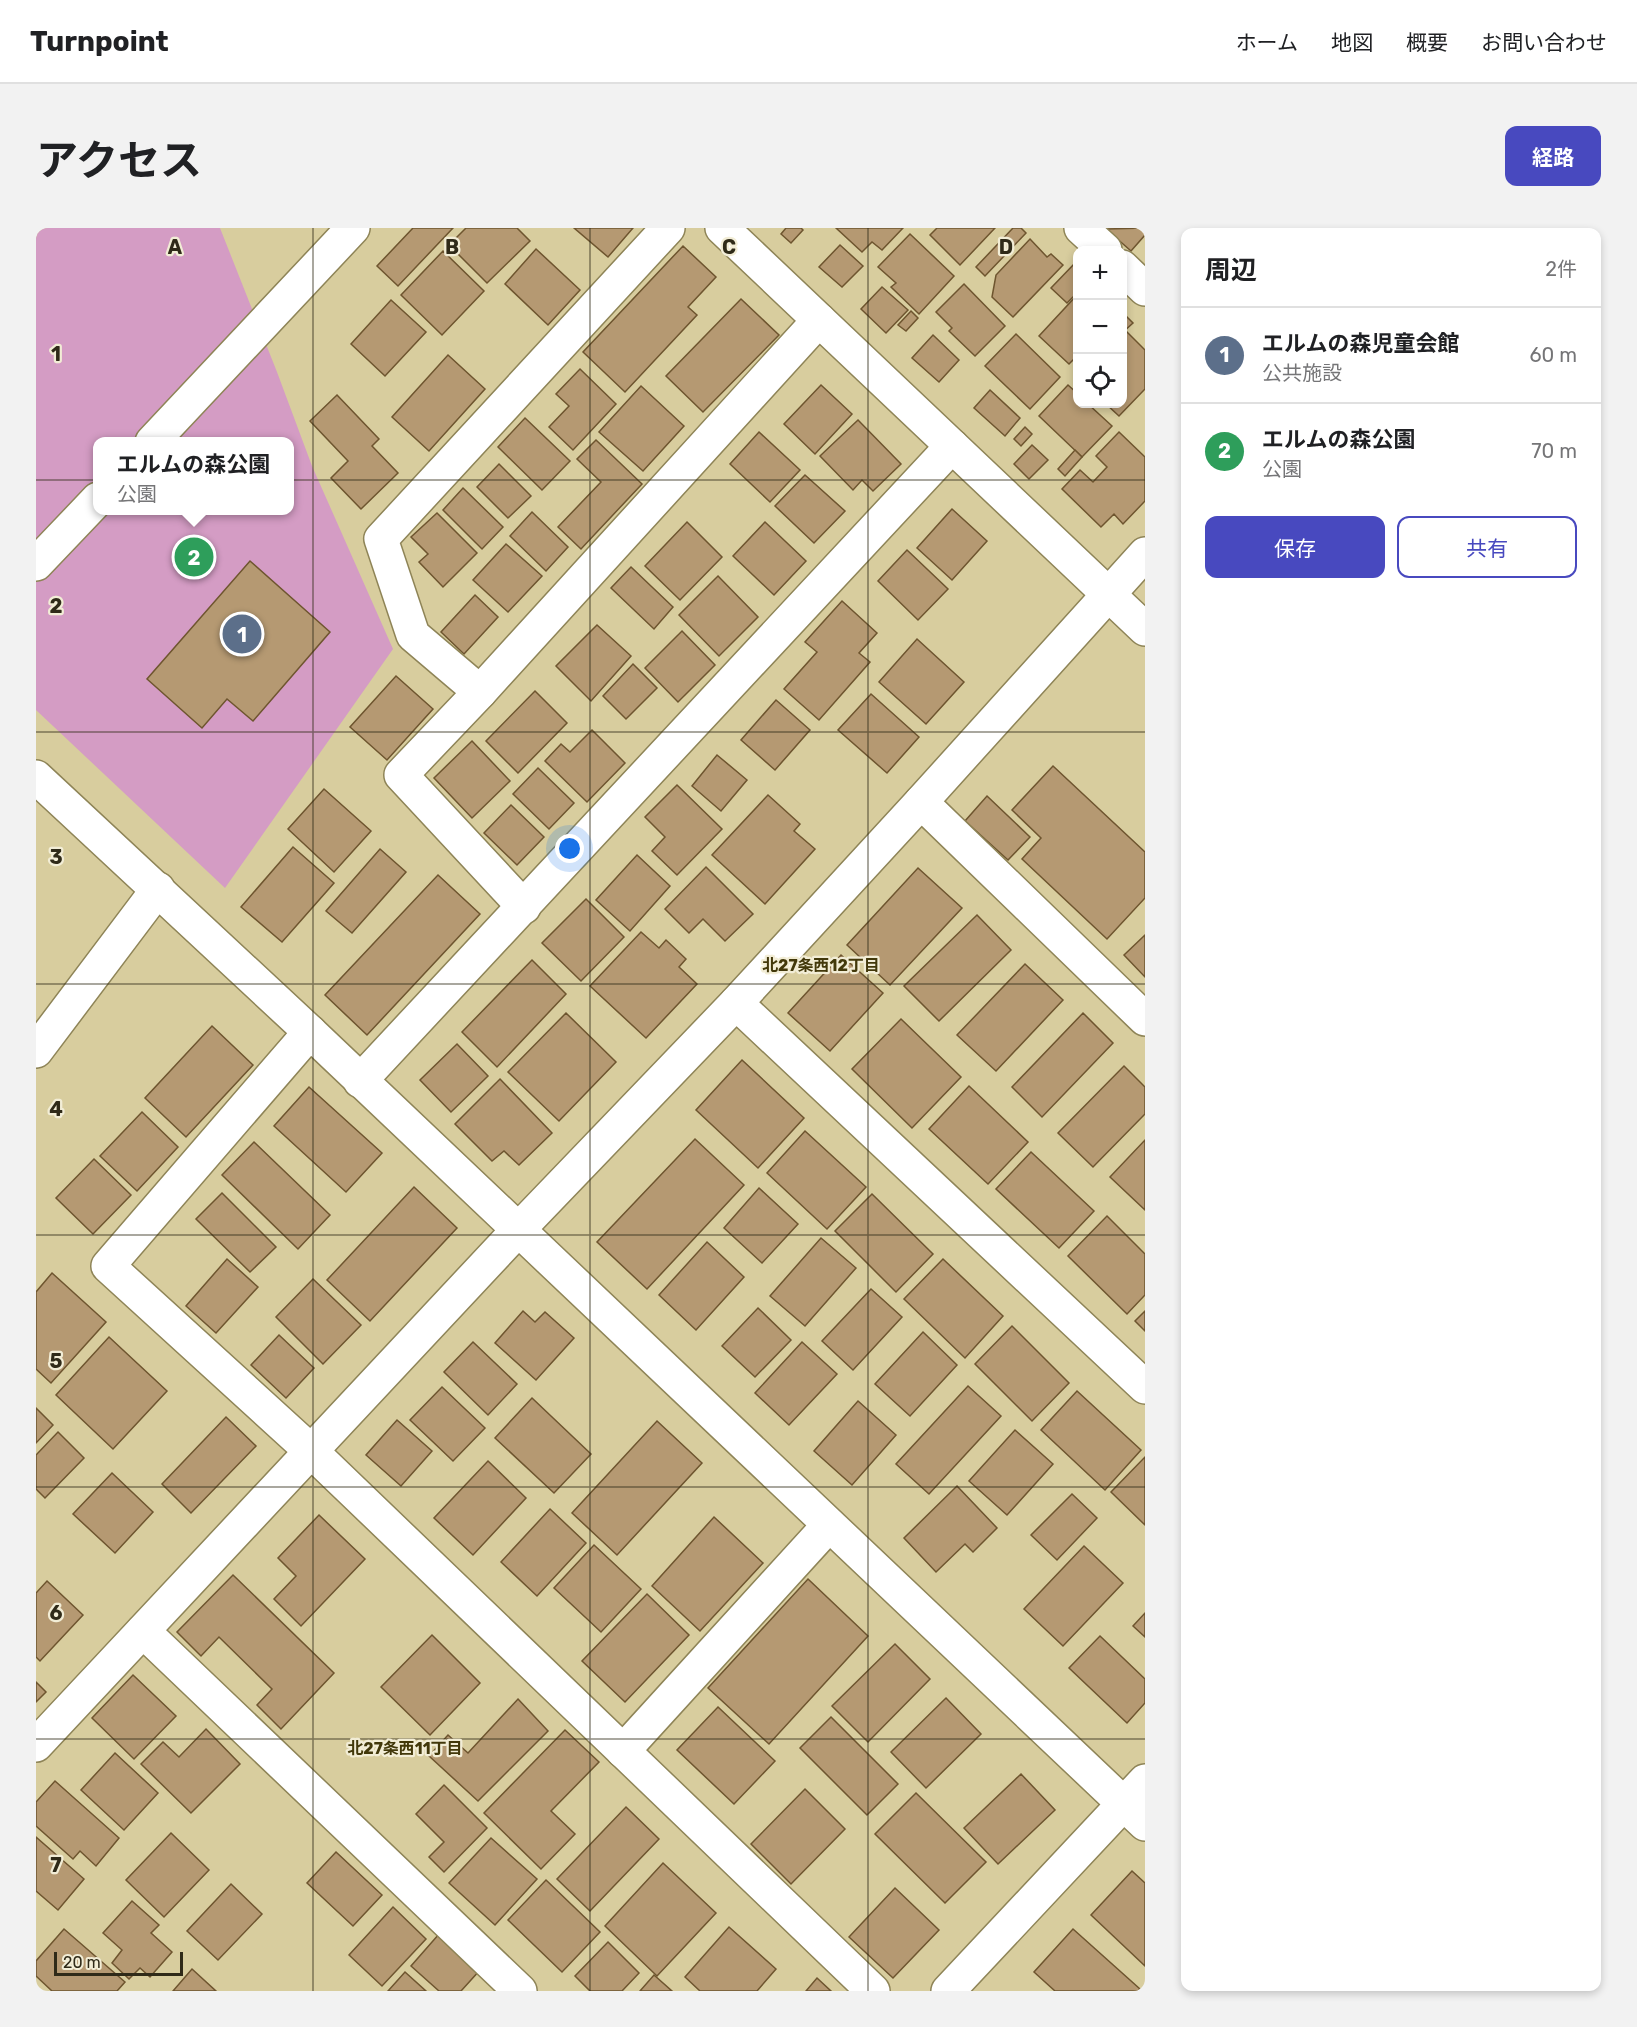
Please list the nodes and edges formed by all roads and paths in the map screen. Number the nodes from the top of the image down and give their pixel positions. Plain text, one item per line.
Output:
1 (353, 228) edge
2 (668, 228) edge
3 (722, 228) edge
4 (1081, 228) edge
5 (1101, 246) edge
6 (1127, 272) edge
7 (1145, 289) edge
8 (819, 320) junction
9 (156, 437) edge
10 (952, 446) junction
11 (93, 504) edge
12 (1145, 554) edge
13 (36, 564) edge
14 (1107, 594) junction
15 (1145, 630) edge
16 (480, 692) junction
17 (36, 777) edge
18 (921, 802) junction
19 (158, 890) junction
20 (524, 907) junction
21 (736, 1003) junction
22 (1145, 1019) edge
23 (310, 1032) junction
24 (36, 1051) edge
25 (360, 1081) junction
26 (518, 1230) junction
27 (1145, 1387) edge
28 (312, 1452) junction
29 (829, 1525) junction
30 (143, 1631) junction
31 (36, 1745) edge
32 (623, 1751) junction
33 (1138, 1803) edge
34 (520, 1991) edge
35 (873, 1991) edge
36 (948, 1991) edge

1 - 9 street
2 - 16 street
3 - 8 street
4 - 5 street
6 - 7 street
8 - 10 street
8 - 16 street
10 - 14 street
10 - 20 street
11 - 13 street
12 - 14 street
14 - 15 street
14 - 18 street
16 - 20 street
17 - 19 street
18 - 21 street
18 - 22 street
19 - 23 street
19 - 24 street
20 - 25 street
21 - 26 street
21 - 27 street
23 - 25 street
23 - 28 street
25 - 26 street
26 - 28 street
26 - 29 street
28 - 30 street
28 - 32 street
29 - 32 street
29 - 33 street
30 - 31 street
30 - 34 street
32 - 35 street
33 - 36 street

